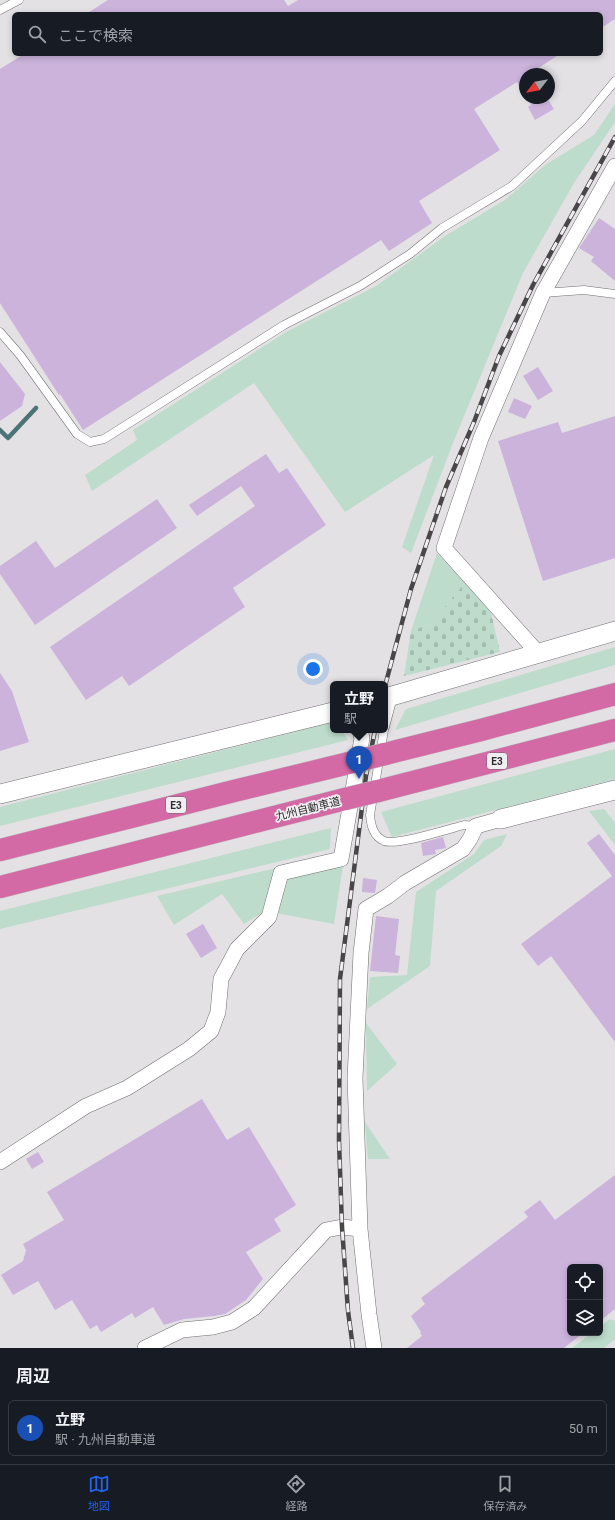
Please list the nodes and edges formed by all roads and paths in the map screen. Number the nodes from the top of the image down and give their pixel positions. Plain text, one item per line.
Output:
1 (19, 0) edge
2 (0, 10) edge
3 (615, 81) edge
4 (615, 166) edge
5 (543, 293) junction
6 (615, 294) edge
7 (0, 332) edge
8 (615, 631) edge
9 (538, 654) junction
10 (615, 694) edge
11 (389, 697) edge
12 (330, 713) edge
13 (615, 730) edge
14 (361, 733) edge
15 (384, 733) edge
16 (615, 790) edge
17 (0, 794) edge
18 (502, 819) joint
19 (476, 826) junction
20 (0, 850) edge
21 (0, 887) edge
22 (0, 1162) edge
23 (360, 1229) junction
24 (145, 1348) edge
25 (374, 1348) edge

1 - 2 lane
3 - 7 lane
4 - 5 street
5 - 6 lane
5 - 9 street
8 - 9 street
9 - 11 street
10 - 20 highway, E3, bridge
12 - 17 street
13 - 21 highway, 九州自動車道 / E3, bridge
14 - 22 street
15 - 19 lane
16 - 18 street
18 - 19 street
19 - 23 street
23 - 24 street
23 - 25 street

